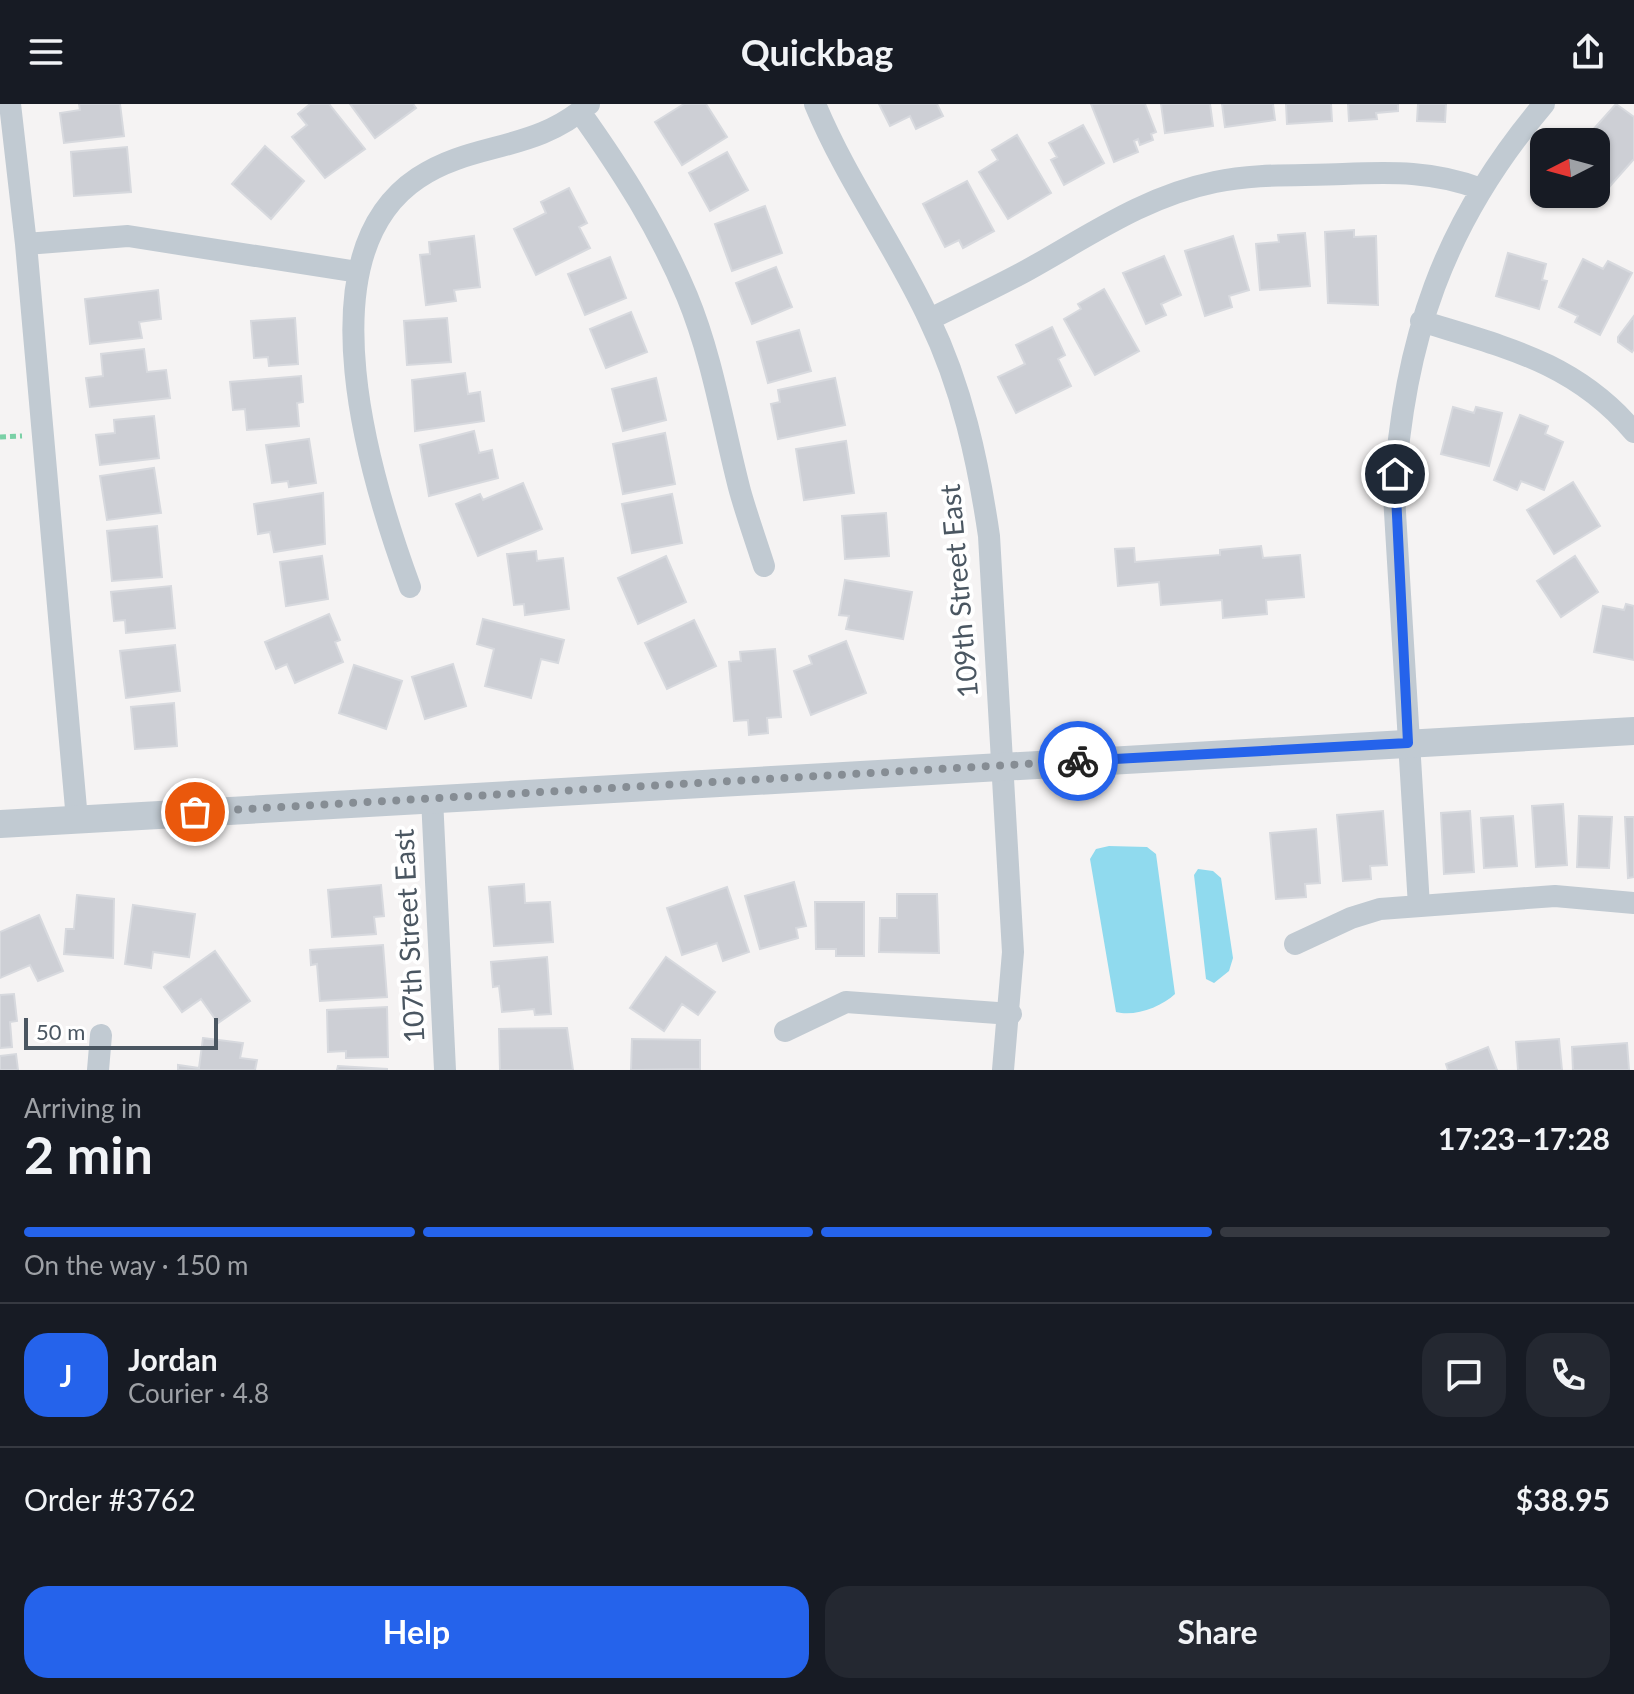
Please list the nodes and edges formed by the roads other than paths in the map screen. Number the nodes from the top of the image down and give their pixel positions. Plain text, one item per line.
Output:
1 (10, 104) edge
2 (815, 104) edge
3 (1544, 104) edge
4 (584, 108) edge
5 (1481, 189) junction
6 (26, 244) junction
7 (358, 272) junction
8 (930, 319) junction
9 (1421, 321) junction
10 (1634, 432) edge
11 (764, 566) dead end
12 (410, 587) dead end
13 (1634, 731) edge
14 (1408, 743) junction
15 (1003, 765) junction
16 (432, 798) junction
17 (77, 820) junction
18 (0, 824) edge
19 (1634, 903) edge
20 (1419, 906) junction
21 (1295, 944) dead end
22 (1011, 1014) junction
23 (785, 1031) dead end
24 (101, 1035) dead end
25 (98, 1070) edge
26 (445, 1070) edge
27 (1003, 1070) edge

1 - 6 street
2 - 8 street, 109th Street East
3 - 5 street
4 - 7 street
4 - 11 street
5 - 8 street
5 - 9 street
6 - 7 street
6 - 17 street
7 - 12 street
8 - 15 street, 109th Street East
9 - 10 street
9 - 14 street
13 - 14 street
14 - 15 street
14 - 20 street
15 - 16 street
15 - 22 street, 109th Street East
16 - 17 street
16 - 26 street, 107th Street East
17 - 18 street
19 - 20 street
20 - 21 street
22 - 23 street
22 - 27 street, 109th Street East
24 - 25 street

